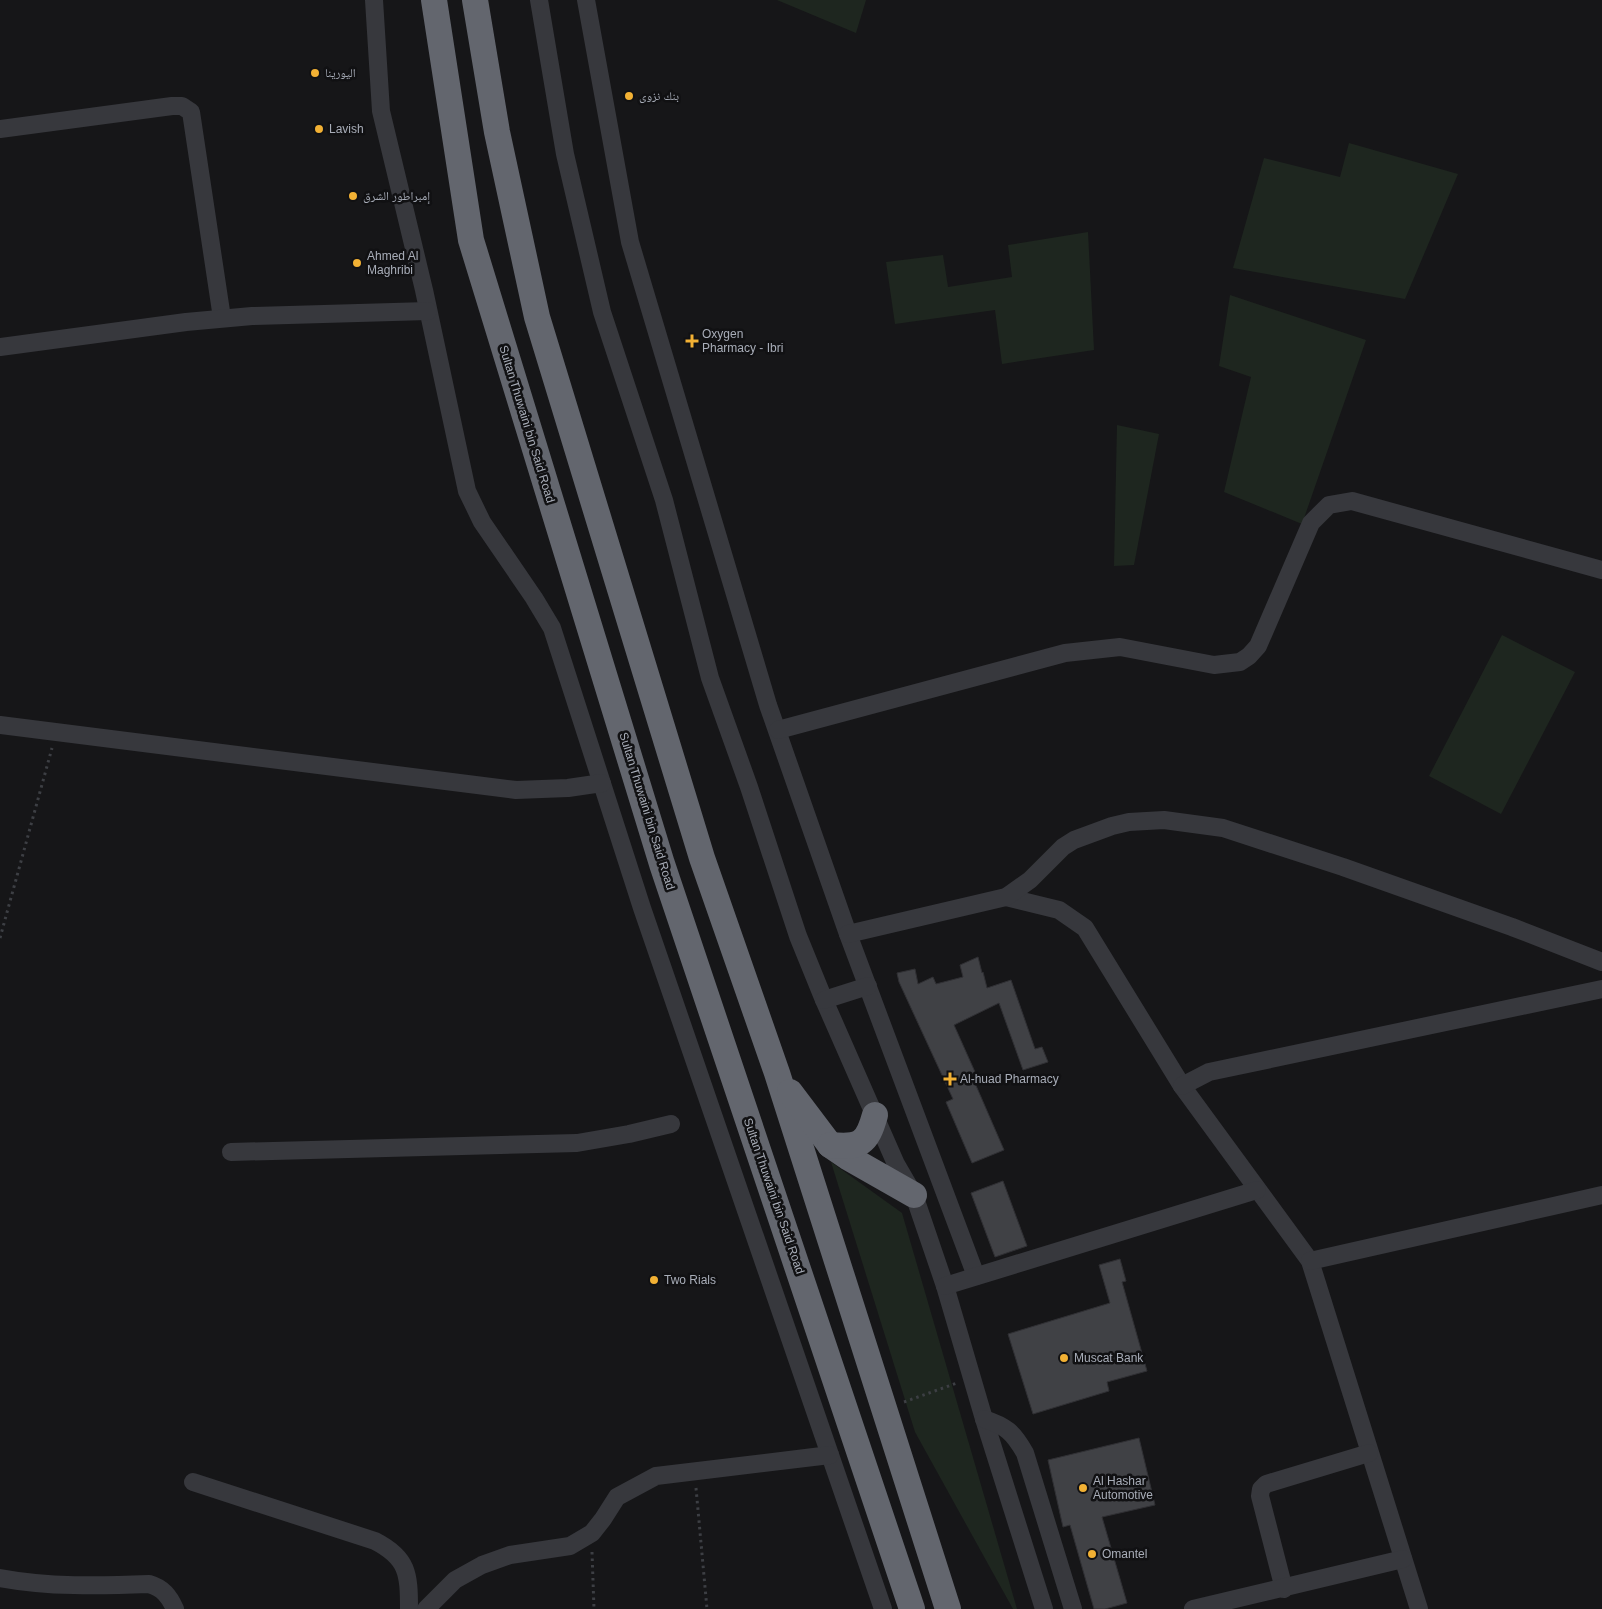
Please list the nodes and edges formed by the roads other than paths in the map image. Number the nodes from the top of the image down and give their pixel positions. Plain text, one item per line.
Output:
1 (374, 0) edge
2 (416, 0) edge
3 (434, 0) edge
4 (474, 0) edge
5 (539, 0) edge
6 (586, 0) edge
7 (0, 129) edge
8 (471, 240) junction
9 (428, 311) junction
10 (222, 318) junction
11 (0, 347) edge
12 (1602, 570) edge
13 (0, 725) edge
14 (778, 730) junction
15 (602, 783) junction
16 (1006, 897) junction
17 (848, 934) junction
18 (1602, 962) edge
19 (868, 986) junction
20 (1602, 989) edge
21 (824, 1000) junction
22 (777, 1073) junction
23 (1182, 1086) junction
24 (875, 1115) junction
25 (671, 1124) dead end
26 (830, 1146) junction
27 (231, 1152) dead end
28 (1257, 1190) junction
29 (914, 1195) junction
30 (1602, 1195) edge
31 (1310, 1261) junction
32 (976, 1276) junction
33 (945, 1286) junction
34 (984, 1419) junction
35 (1369, 1453) junction
36 (830, 1455) junction
37 (193, 1482) dead end
38 (1404, 1559) junction
39 (0, 1578) edge
40 (1284, 1589) junction
41 (175, 1609) edge
42 (409, 1609) edge
43 (426, 1609) edge
44 (883, 1609) edge
45 (912, 1609) edge
46 (948, 1609) edge
47 (1044, 1609) edge
48 (1073, 1609) edge
49 (1193, 1609) edge
50 (1419, 1609) edge

1 - 9 street
2 - 8 highway
3 - 8 highway, Sultan Thuwaini bin Said Road
4 - 22 highway
5 - 21 street
6 - 14 street
7 - 10 street
8 - 45 highway, Sultan Thuwaini bin Said Road
9 - 10 street
9 - 15 street
10 - 11 street
12 - 14 street
13 - 15 street
14 - 17 street
15 - 36 street
16 - 17 street
16 - 18 street
16 - 23 street
17 - 19 street
19 - 21 street
19 - 32 street
20 - 23 street
21 - 24 street
22 - 26 highway
22 - 46 highway
23 - 28 street
24 - 26 highway
24 - 29 street
25 - 27 street
26 - 29 highway
28 - 31 street
28 - 32 street
29 - 33 street
30 - 31 street
31 - 35 street
32 - 33 street
33 - 34 street
34 - 47 street
34 - 48 street
35 - 38 street
35 - 40 street
36 - 43 street
36 - 44 street
37 - 42 street
38 - 40 street
38 - 50 street
39 - 41 street
40 - 49 street

